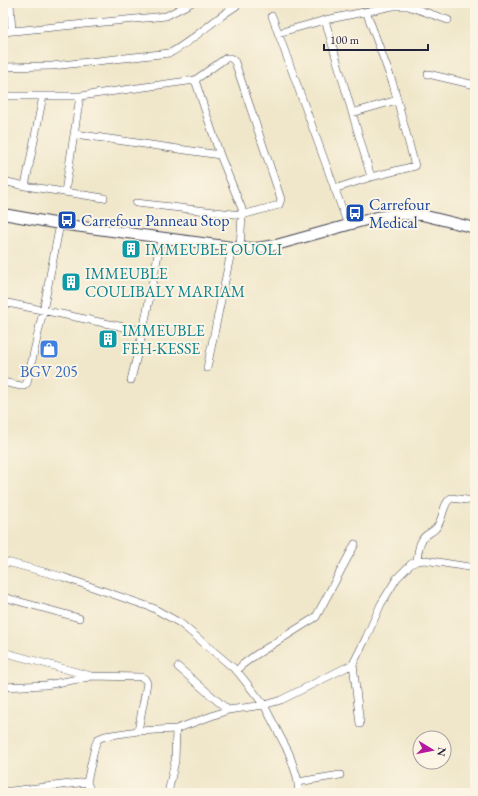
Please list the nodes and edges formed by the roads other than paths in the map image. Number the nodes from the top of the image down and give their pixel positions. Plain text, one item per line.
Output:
1 (10, 3) edge
2 (191, 3) edge
3 (236, 6) dead end
4 (366, 11) junction
5 (272, 16) dead end
6 (325, 20) junction
7 (448, 20) dead end
8 (12, 31) junction
9 (3, 32) edge
10 (278, 33) junction
11 (3, 67) edge
12 (428, 74) dead end
13 (195, 80) junction
14 (475, 85) edge
15 (3, 96) edge
16 (43, 96) junction
17 (80, 96) junction
18 (397, 100) junction
19 (352, 113) junction
20 (75, 134) junction
21 (220, 155) junction
22 (371, 177) junction
23 (3, 181) edge
24 (25, 186) junction
25 (334, 189) junction
26 (65, 192) junction
27 (104, 198) dead end
28 (136, 203) dead end
29 (3, 214) edge
30 (242, 215) junction
31 (60, 224) junction
32 (348, 225) junction
33 (475, 228) edge
34 (161, 238) junction
35 (236, 247) junction
36 (3, 302) edge
37 (43, 311) junction
38 (143, 332) junction
39 (207, 368) dead end
40 (131, 380) dead end
41 (3, 382) edge
42 (475, 501) edge
43 (355, 544) dead end
44 (3, 561) edge
45 (417, 561) junction
46 (475, 568) edge
47 (3, 597) edge
48 (79, 618) dead end
49 (3, 652) edge
50 (353, 664) junction
51 (178, 668) dead end
52 (237, 671) junction
53 (92, 676) junction
54 (3, 687) edge
55 (264, 705) junction
56 (228, 710) junction
57 (360, 724) dead end
58 (176, 729) junction
59 (138, 731) junction
60 (340, 775) dead end
61 (87, 782) junction
62 (298, 782) junction
63 (26, 791) edge
64 (3, 792) edge
65 (91, 793) edge
66 (168, 793) edge
67 (299, 793) edge

1 - 8 street
2 - 8 street
3 - 11 street
4 - 6 street
4 - 7 street
4 - 18 street
5 - 10 street
6 - 10 street
6 - 19 street
8 - 9 street
10 - 25 street
12 - 14 street
13 - 17 street
13 - 21 street
13 - 30 street
15 - 16 street
16 - 17 street
16 - 24 street
17 - 20 street
18 - 19 street
18 - 22 street
19 - 22 street
20 - 21 street
20 - 26 street
21 - 30 street
22 - 25 street
23 - 24 street
24 - 26 street
25 - 32 street
26 - 27 street
28 - 30 street
29 - 31 street
30 - 35 street
31 - 34 street
31 - 37 street
32 - 33 street
32 - 35 street
34 - 35 street
34 - 38 street
35 - 39 street
36 - 37 street
37 - 38 street
37 - 41 street
38 - 40 street
42 - 45 street
43 - 52 street
44 - 52 street
45 - 46 street
45 - 50 street
47 - 48 street
49 - 53 street
50 - 55 street
50 - 57 street
51 - 56 street
52 - 55 street
53 - 54 street
53 - 59 street
55 - 56 street
55 - 62 street
56 - 58 street
58 - 59 street
58 - 66 street
59 - 61 street
60 - 62 street
61 - 63 street
61 - 65 street
62 - 67 street
63 - 64 street

